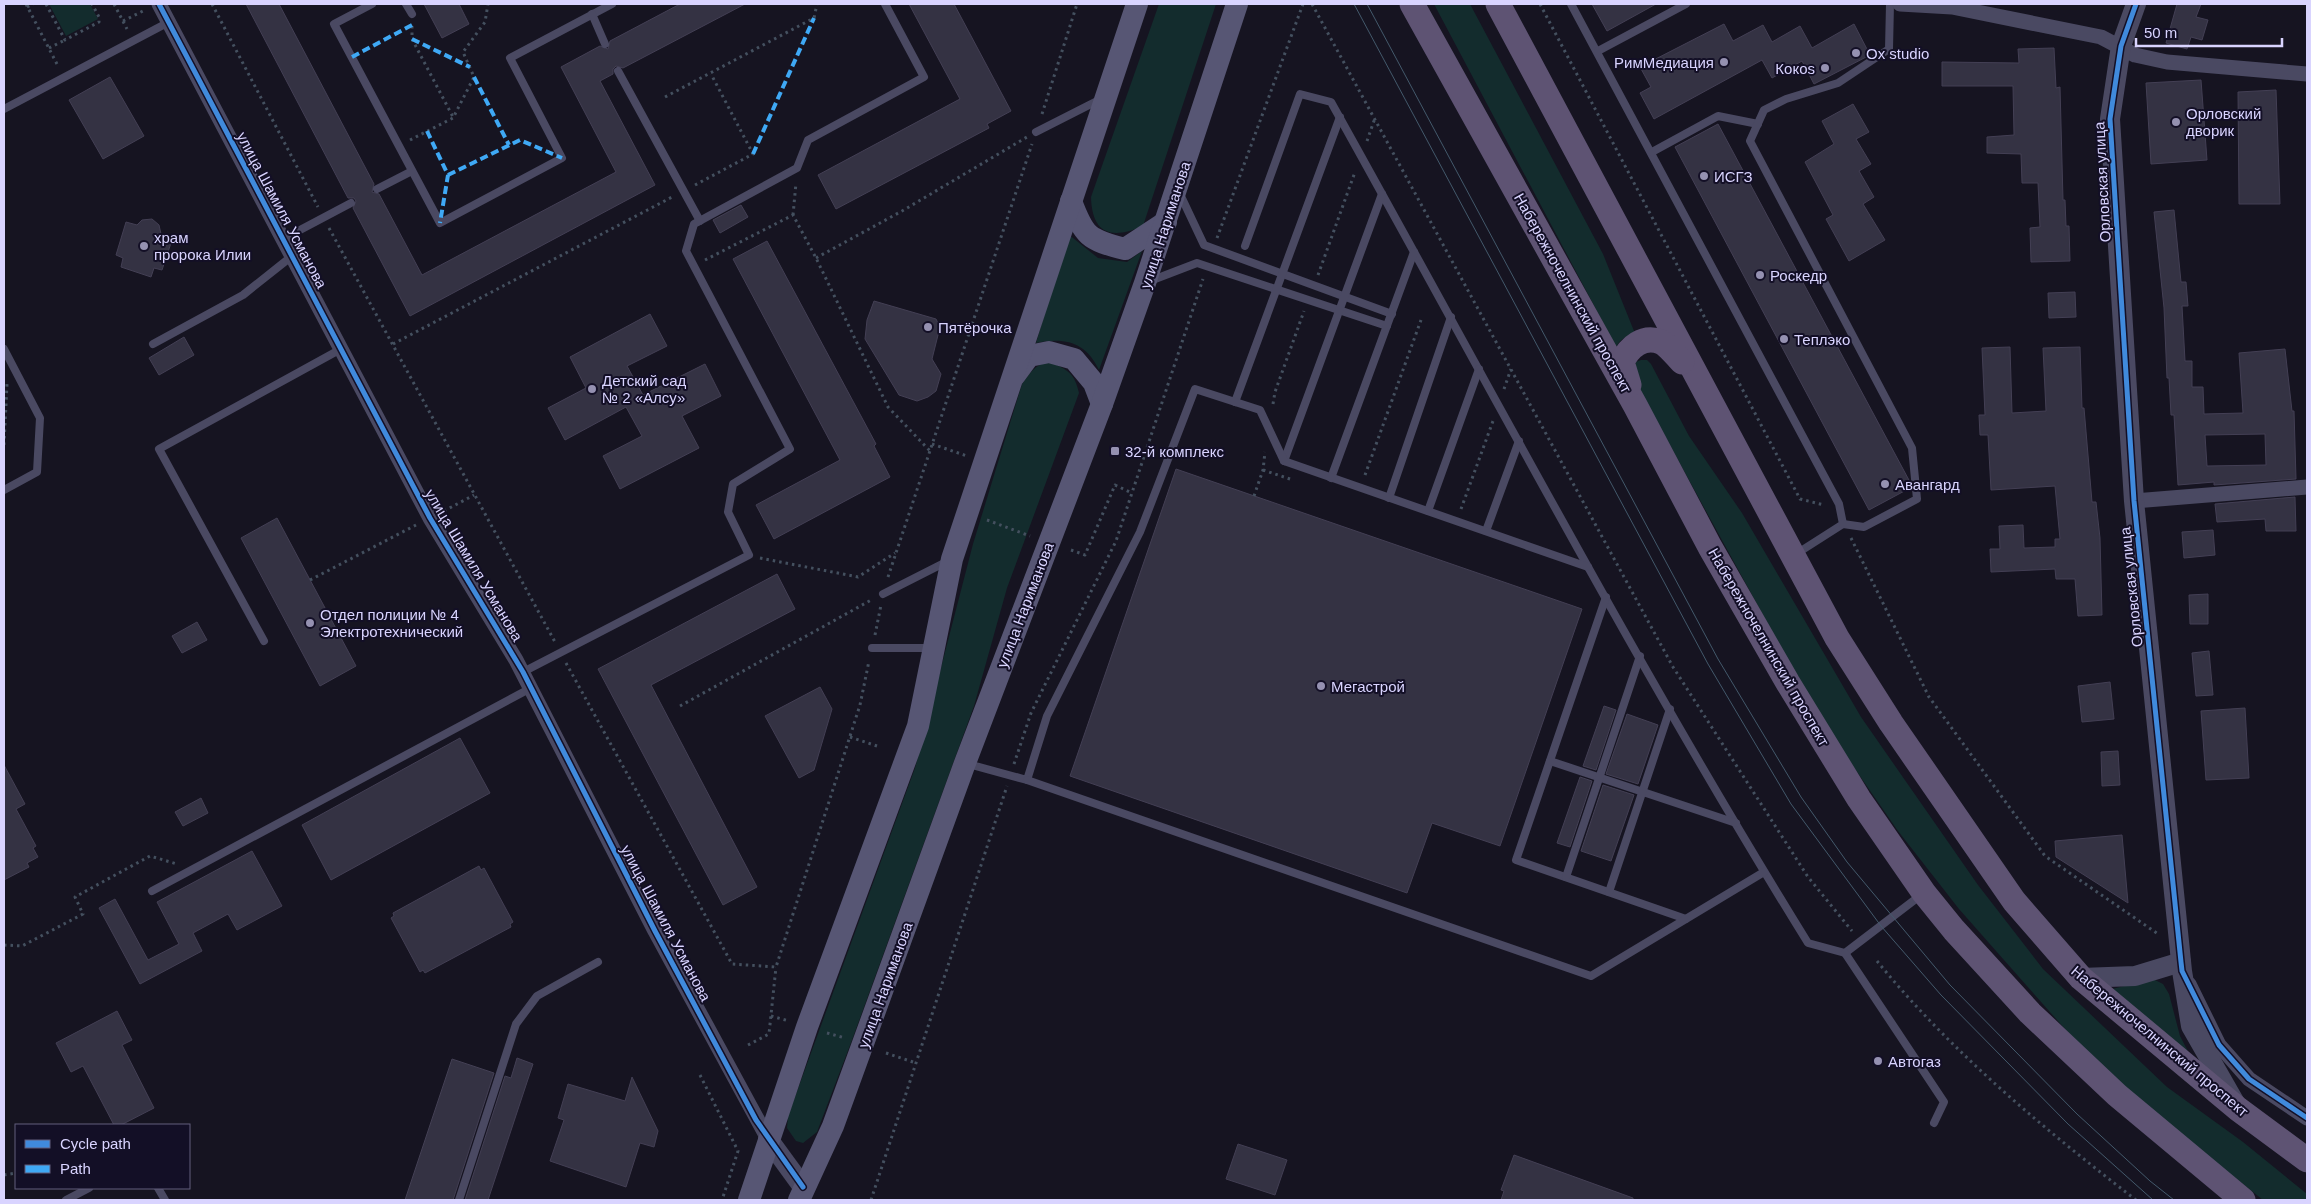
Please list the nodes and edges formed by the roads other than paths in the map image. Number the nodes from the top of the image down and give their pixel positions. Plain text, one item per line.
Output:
1 (372, 4) edge
2 (406, 4) edge
3 (612, 4) edge
4 (885, 4) edge
5 (1137, 4) edge
6 (1237, 4) edge
7 (1412, 4) edge
8 (1498, 4) edge
9 (1572, 4) edge
10 (1890, 4) edge
11 (1900, 4) edge
12 (2136, 4) edge
13 (1681, 5) edge
14 (154, 6) edge
15 (412, 14) road end
16 (592, 14) junction
17 (169, 22) junction
18 (605, 44) dead end
19 (2121, 46) junction
20 (1598, 51) junction
21 (618, 71) dead end
22 (2307, 74) edge
23 (1106, 96) junction
24 (4, 109) edge
25 (1340, 117) junction
26 (1758, 124) junction
27 (1036, 132) road end
28 (1652, 152) junction
29 (412, 171) junction
30 (1177, 187) junction
31 (377, 189) dead end
32 (1382, 194) junction
33 (1071, 201) junction
34 (351, 203) dead end
35 (700, 221) junction
36 (1166, 222) junction
37 (283, 239) junction
38 (1245, 246) dead end
39 (1414, 252) junction
40 (292, 256) junction
41 (1282, 274) junction
42 (1145, 283) junction
43 (1277, 289) junction
44 (1344, 297) junction
45 (1340, 310) junction
46 (1392, 314) junction
47 (1451, 318) junction
48 (1387, 326) junction
49 (152, 344) dead end
50 (341, 349) junction
51 (6, 352) edge
52 (1479, 369) junction
53 (1693, 372) junction
54 (1011, 380) junction
55 (1235, 402) junction
56 (1102, 404) junction
57 (1635, 405) junction
58 (1519, 441) junction
59 (1284, 462) junction
60 (1331, 478) junction
61 (2307, 487) edge
62 (4, 490) edge
63 (1389, 498) junction
64 (2134, 501) junction
65 (1428, 512) junction
66 (1843, 524) junction
67 (1486, 531) junction
68 (1792, 556) junction
69 (952, 559) junction
70 (1588, 567) junction
71 (883, 594) road end
72 (1606, 597) junction
73 (264, 641) dead end
74 (872, 648) road end
75 (934, 648) junction
76 (1640, 656) junction
77 (523, 672) junction
78 (531, 688) junction
79 (1670, 709) junction
80 (1550, 761) junction
81 (965, 763) junction
82 (1599, 777) junction
83 (1027, 780) junction
84 (1642, 792) junction
85 (1736, 824) junction
86 (1764, 872) junction
87 (1566, 877) junction
88 (152, 891) dead end
89 (1609, 892) junction
90 (1924, 893) junction
91 (1686, 918) junction
92 (1845, 953) junction
93 (598, 962) dead end
94 (2181, 966) junction
95 (2081, 978) junction
96 (2238, 1109) junction
97 (2307, 1118) edge
98 (1934, 1123) dead end
99 (768, 1139) junction
100 (2307, 1160) edge
101 (87, 1189) edge
102 (159, 1189) edge
103 (801, 1194) edge
104 (66, 1200) edge
105 (165, 1200) edge
106 (459, 1200) edge
107 (749, 1200) edge
108 (2243, 1200) edge

1 - 29 lane
2 - 15 lane
3 - 16 lane
4 - 35 lane
5 - 23 main road
6 - 30 main road, улица Нариманова
7 - 57 main road, Набережночелнинский проспект
8 - 53 main road, Набережночелнинский проспект
9 - 20 lane
10 - 26 lane
11 - 19 street
12 - 19 street, Орловская улица
13 - 20 lane
14 - 17 street, улица Шамиля Усманова
16 - 18 lane
16 - 29 lane
17 - 24 lane
17 - 37 street, улица Шамиля Усманова
19 - 22 street
19 - 64 street, Орловская улица
20 - 28 lane
21 - 35 lane
23 - 27 lane
23 - 33 main road
25 - 32 lane
25 - 38 lane
25 - 41 lane
26 - 28 lane
26 - 66 lane
28 - 66 lane
29 - 31 lane
30 - 36 main road, улица Нариманова
30 - 41 lane
32 - 39 lane
32 - 44 lane
33 - 36 main road
33 - 54 main road
34 - 37 lane
35 - 77 lane
36 - 42 main road, улица Нариманова
37 - 40 street, улица Шамиля Усманова
39 - 46 lane
39 - 47 lane
40 - 49 lane
40 - 50 street, улица Шамиля Усманова
41 - 43 lane
41 - 44 lane
42 - 43 lane
42 - 56 main road, улица Нариманова
43 - 45 lane
43 - 55 lane
44 - 45 lane
44 - 46 lane
45 - 48 lane
45 - 59 lane
46 - 48 lane
47 - 52 lane
47 - 63 lane
48 - 60 lane
50 - 73 lane
50 - 77 street, улица Шамиля Усманова
51 - 62 lane
52 - 58 lane
52 - 65 lane
53 - 57 main road
53 - 68 main road, Набережночелнинский проспект
54 - 56 main road
54 - 69 main road
55 - 59 lane
55 - 83 lane
56 - 81 main road, улица Нариманова
57 - 90 main road, Набережночелнинский проспект
58 - 67 lane
58 - 70 lane
59 - 60 lane
60 - 63 lane
61 - 64 street
63 - 65 lane
64 - 94 street, Орловская улица
65 - 67 lane
66 - 68 lane
67 - 70 lane
68 - 95 main road, Набережночелнинский проспект
69 - 71 lane
69 - 75 main road
70 - 72 lane
72 - 76 lane
72 - 80 lane
74 - 75 lane
75 - 99 main road
76 - 79 lane
76 - 82 lane
77 - 78 street, улица Шамиля Усманова
78 - 88 lane
78 - 99 street, улица Шамиля Усманова
79 - 84 lane
79 - 85 lane
80 - 82 lane
80 - 87 lane
81 - 83 lane
81 - 103 main road, улица Нариманова
82 - 84 lane
82 - 87 lane
83 - 91 lane
84 - 85 lane
84 - 89 lane
85 - 86 lane
86 - 91 lane
86 - 92 lane
87 - 89 lane
89 - 91 lane
90 - 92 lane
90 - 108 main road, Набережночелнинский проспект
92 - 98 lane
93 - 106 lane
94 - 95 street
94 - 96 street
94 - 97 street, Орловская улица
95 - 96 main road, Набережночелнинский проспект
96 - 100 main road, Набережночелнинский проспект
99 - 103 street
99 - 107 main road
101 - 104 lane
102 - 105 lane

